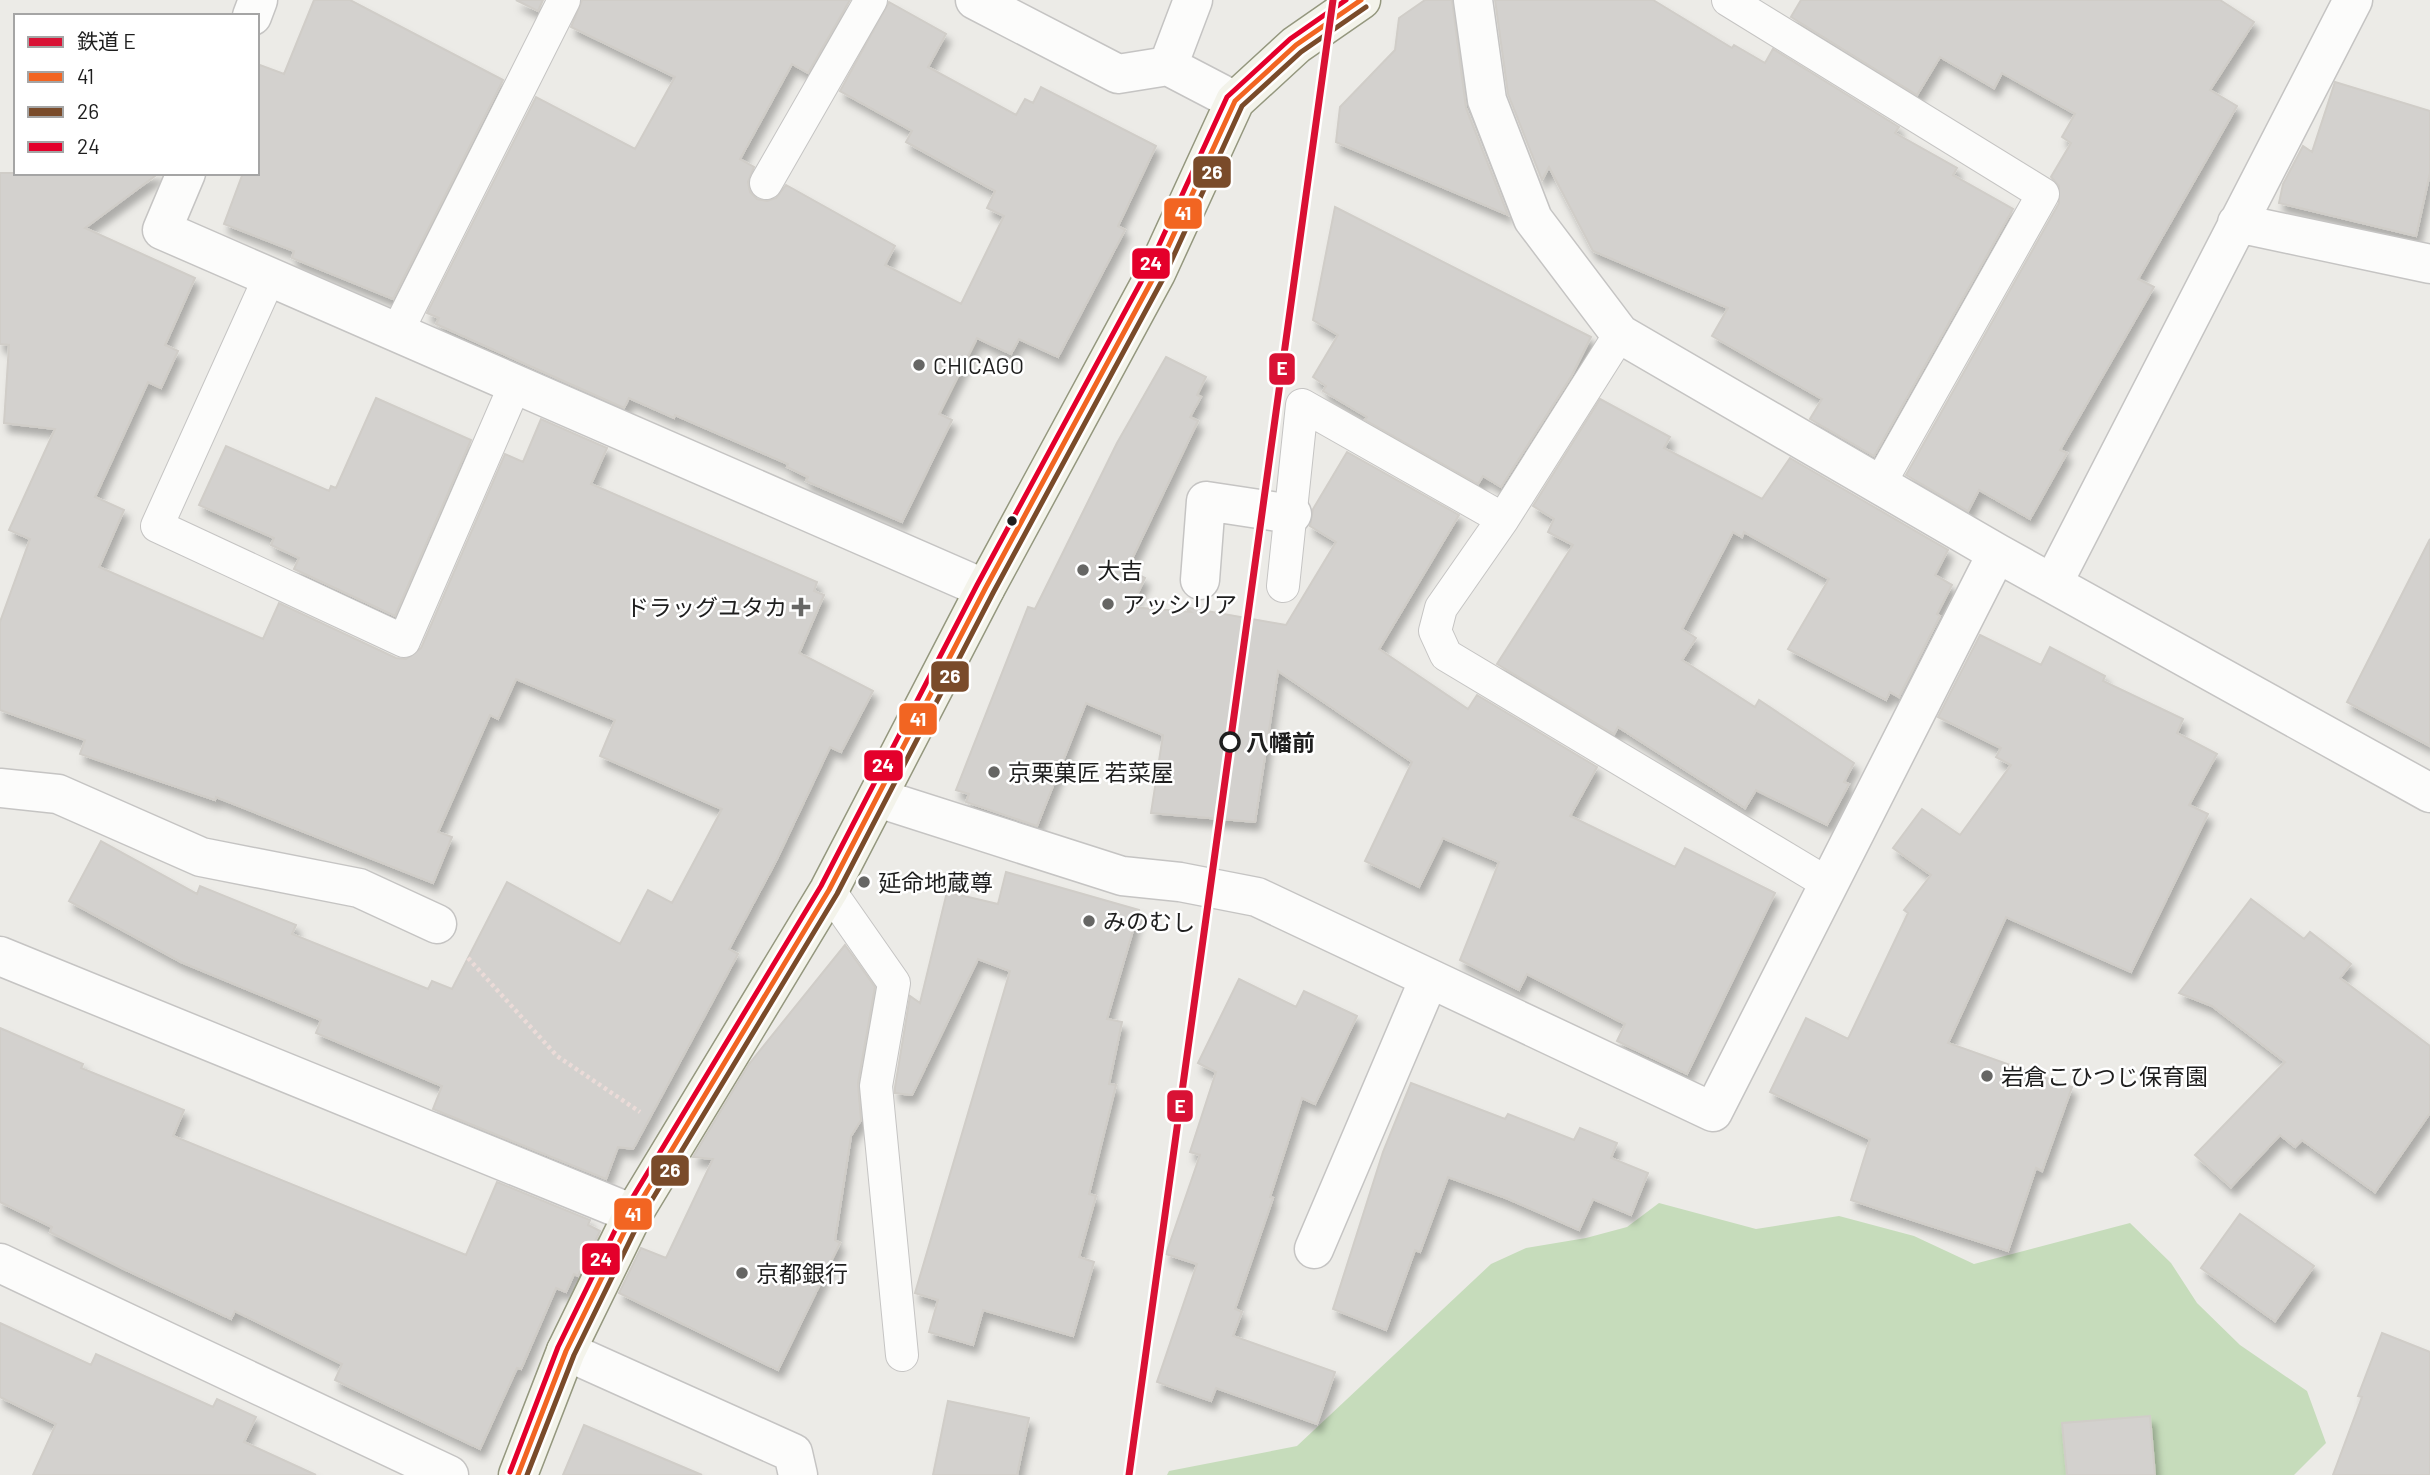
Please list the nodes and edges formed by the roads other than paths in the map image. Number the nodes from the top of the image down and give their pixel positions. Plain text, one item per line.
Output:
1 (564, 0) edge
2 (871, 0) edge
3 (975, 0) edge
4 (1194, 0) edge
5 (1361, 0) edge
6 (1473, 0) edge
7 (1728, 0) edge
8 (2353, 0) edge
9 (1168, 66) junction
10 (1235, 101) junction
11 (185, 175) edge
12 (766, 183) dead end
13 (2237, 223) junction
14 (2430, 264) edge
15 (270, 275) junction
16 (397, 332) junction
17 (1620, 334) junction
18 (515, 385) junction
19 (1879, 485) junction
20 (1292, 514) junction
21 (1503, 519) junction
22 (1997, 553) junction
23 (1200, 580) dead end
24 (2053, 583) junction
25 (1283, 586) dead end
26 (985, 589) junction
27 (0, 788) edge
28 (2430, 793) edge
29 (878, 798) junction
30 (1827, 883) junction
31 (829, 890) junction
32 (437, 924) road end
33 (0, 956) edge
34 (1429, 979) junction
35 (633, 1214) junction
36 (1314, 1249) dead end
37 (0, 1263) edge
38 (566, 1351) junction
39 (902, 1355) dead end
40 (449, 1475) edge
41 (518, 1475) edge
42 (798, 1475) edge

1 - 16 lane
2 - 12 lane
3 - 9 street
4 - 9 street
5 - 10 main road
6 - 17 street
7 - 19 lane
8 - 13 street
9 - 10 street
10 - 26 main road
11 - 15 street
13 - 14 street
13 - 24 street
15 - 16 street
15 - 18 lane
16 - 18 street
17 - 19 street
17 - 21 lane
18 - 26 street
19 - 22 street
20 - 21 lane
20 - 23 street
20 - 25 lane
21 - 30 lane
22 - 24 street
22 - 30 street
24 - 28 street
26 - 29 main road
27 - 32 street
29 - 31 main road
29 - 34 street
30 - 34 street
31 - 35 main road
31 - 39 lane
33 - 35 street
34 - 36 street
35 - 38 main road
37 - 40 street
38 - 41 main road
38 - 42 street

